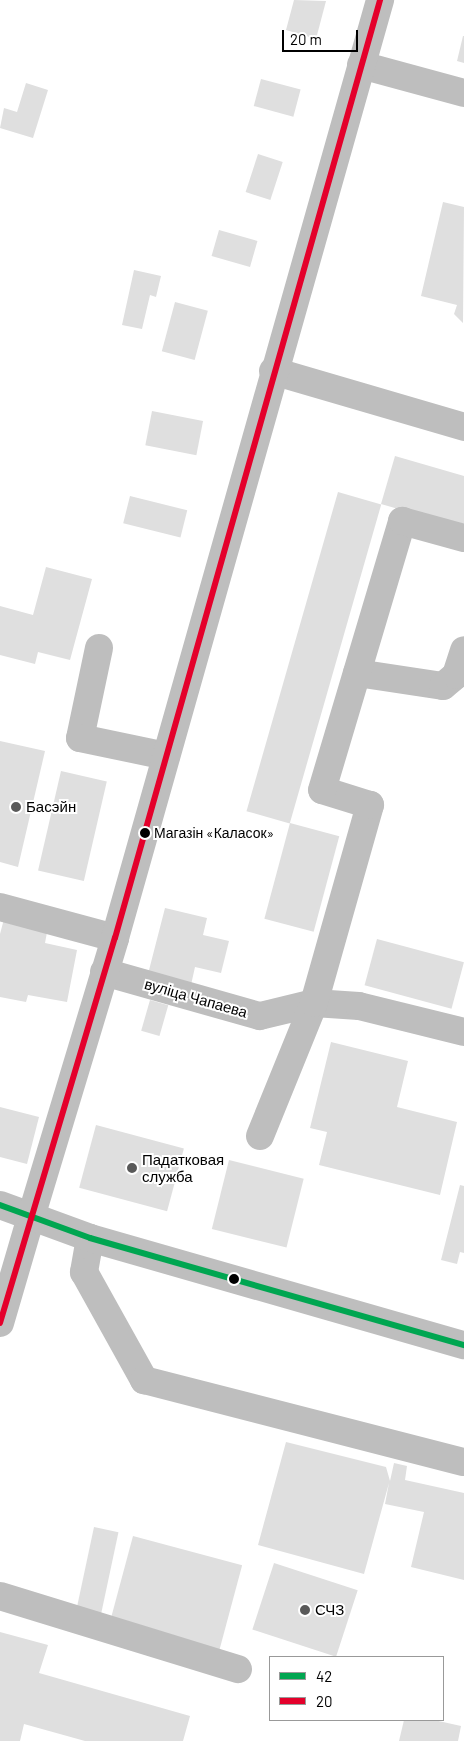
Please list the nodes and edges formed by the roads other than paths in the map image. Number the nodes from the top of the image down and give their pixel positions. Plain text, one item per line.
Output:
1 (380, 0) edge
2 (361, 65) junction
3 (464, 93) edge
4 (273, 371) junction
5 (464, 427) edge
6 (464, 538) edge
7 (99, 648) dead end
8 (464, 650) edge
9 (357, 673) junction
10 (166, 756) junction
11 (0, 907) edge
12 (115, 938) junction
13 (104, 972) junction
14 (314, 1003) junction
15 (464, 1032) edge
16 (260, 1136) dead end
17 (0, 1205) edge
18 (31, 1217) junction
19 (90, 1238) junction
20 (0, 1323) edge
21 (464, 1345) edge
22 (464, 1462) edge
23 (0, 1596) edge
24 (238, 1669) dead end

1 - 2 main road
2 - 3 main road
2 - 4 main road
4 - 5 main road
4 - 10 main road
6 - 9 main road
7 - 10 main road
8 - 9 main road
9 - 14 main road
10 - 12 main road
11 - 12 main road
12 - 13 main road
13 - 14 main road, вуліца Чапаева
13 - 18 main road
14 - 15 main road, вуліца Чапаева
14 - 16 main road
17 - 18 main road
18 - 19 main road
18 - 20 main road
19 - 21 main road
19 - 22 main road
23 - 24 main road

